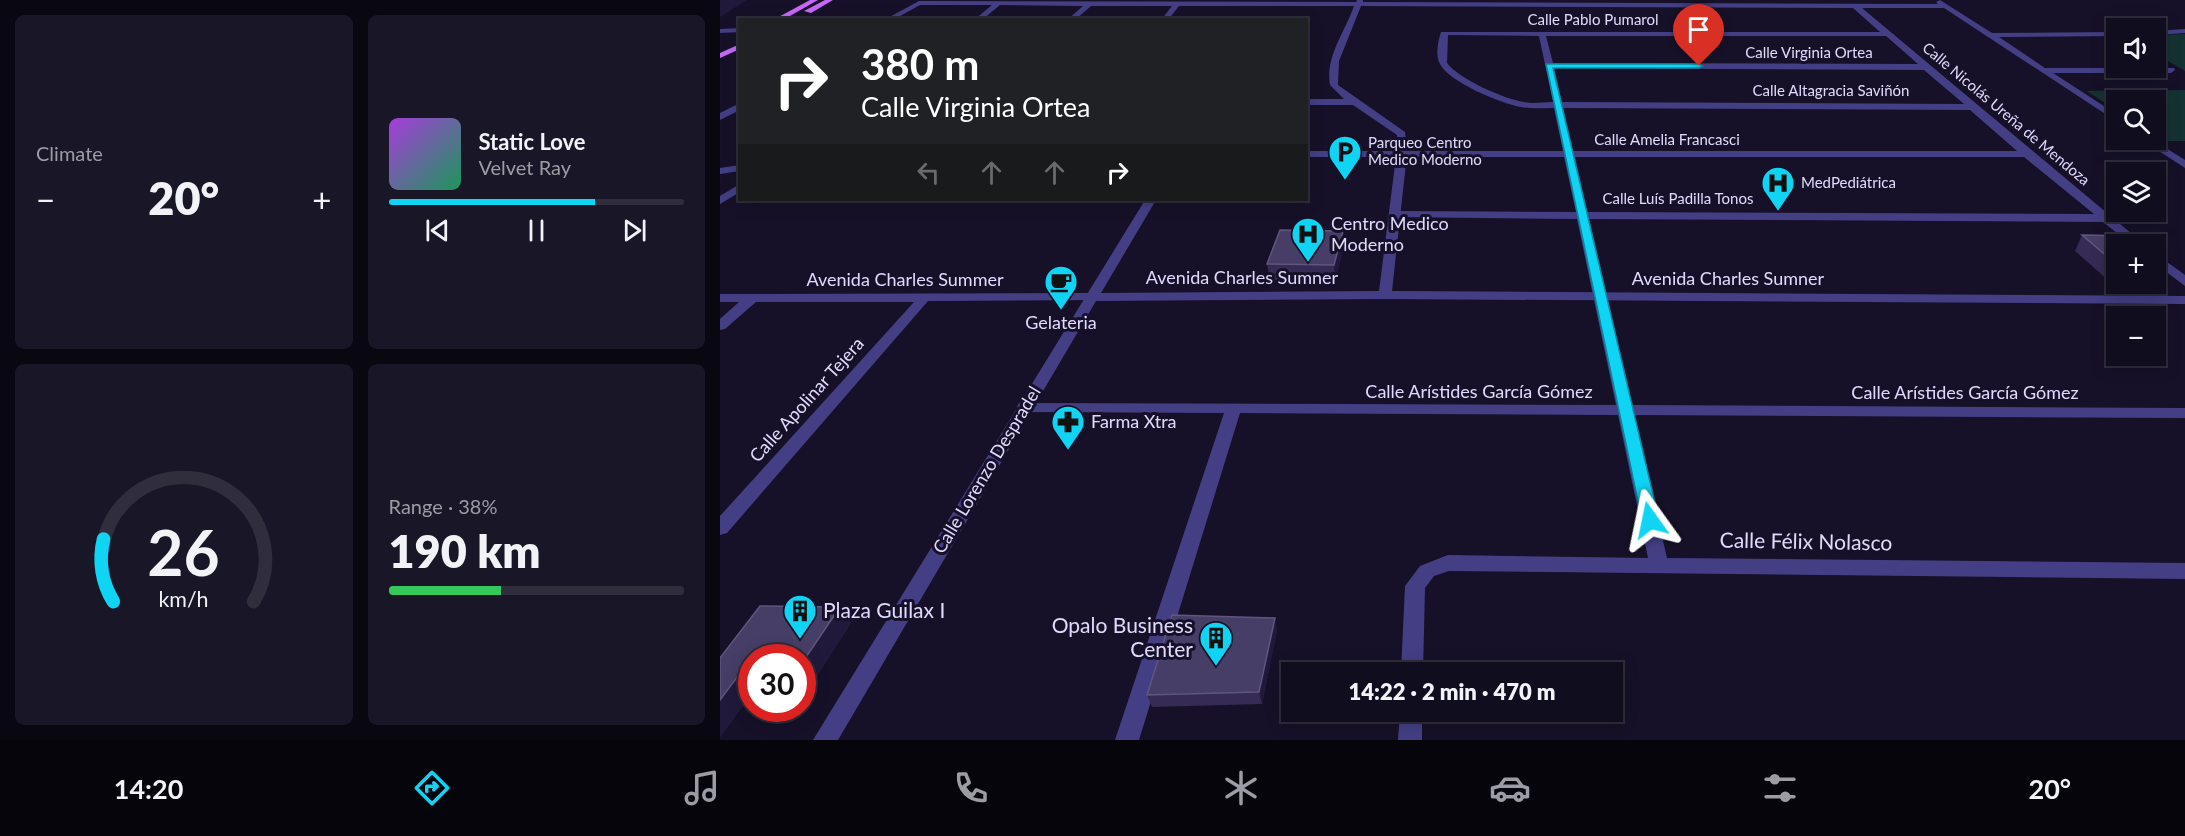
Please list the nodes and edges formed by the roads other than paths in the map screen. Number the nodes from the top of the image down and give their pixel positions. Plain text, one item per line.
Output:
1 (815, 0) edge
2 (830, 0) edge
3 (1937, 0) edge
4 (1359, 2) edge
5 (999, 3) junction
6 (1089, 4) junction
7 (1177, 4) junction
8 (1856, 6) junction
9 (1947, 6) junction
10 (780, 18) edge
11 (796, 18) edge
12 (890, 18) edge
13 (980, 18) edge
14 (1072, 18) edge
15 (1166, 18) edge
16 (738, 30) edge
17 (720, 31) edge
18 (2185, 31) edge
19 (2166, 32) edge
20 (1542, 33) junction
21 (1444, 34) joint
22 (1886, 34) junction
23 (2106, 34) edge
24 (1989, 35) junction
25 (738, 39) edge
26 (720, 47) edge
27 (738, 47) edge
28 (720, 56) edge
29 (1549, 65) junction
30 (1925, 67) junction
31 (2046, 70) junction
32 (2171, 70) dead end
33 (1308, 102) edge
34 (1357, 102) junction
35 (1558, 105) junction
36 (738, 106) edge
37 (1971, 107) junction
38 (2106, 111) edge
39 (720, 117) edge
40 (2162, 150) edge
41 (1308, 154) edge
42 (1402, 154) junction
43 (2027, 154) junction
44 (1569, 155) junction
45 (2185, 165) edge
46 (738, 168) edge
47 (720, 171) edge
48 (738, 188) edge
49 (720, 201) edge
50 (1149, 201) edge
51 (1582, 213) junction
52 (1395, 214) junction
53 (2105, 218) junction
54 (2125, 234) edge
55 (2166, 266) edge
56 (2185, 282) edge
57 (1385, 295) junction
58 (1091, 297) junction
59 (1601, 297) junction
60 (720, 298) edge
61 (752, 298) junction
62 (924, 298) junction
63 (2185, 300) edge
64 (720, 326) edge
65 (1025, 407) junction
66 (1233, 410) junction
67 (1628, 412) junction
68 (2185, 413) edge
69 (720, 528) edge
70 (1659, 563) junction
71 (2185, 571) edge
72 (1412, 662) edge
73 (1411, 722) edge
74 (825, 740) edge
75 (1127, 740) edge
76 (1410, 740) edge

1 - 10 main road
2 - 11 main road
3 - 9 street
4 - 7 street
4 - 8 street
4 - 34 street
5 - 6 street
5 - 12 street
5 - 13 street
6 - 7 street
6 - 14 street
7 - 15 street
8 - 9 street
8 - 22 street, Calle Nicolás Ureña de Mendoza
9 - 24 street
16 - 17 street
18 - 19 street
20 - 21 street, Calle Pablo Pumarol
20 - 22 street, Calle Pablo Pumarol
20 - 29 street
21 - 35 street, Calle Altagracia Saviñón
22 - 30 street, Calle Nicolás Ureña de Mendoza
23 - 24 street
24 - 31 street
25 - 26 main road
27 - 28 main road
29 - 30 street, Calle Virginia Ortea
29 - 35 street
30 - 37 street, Calle Nicolás Ureña de Mendoza
31 - 32 street
31 - 38 street
33 - 34 street
34 - 42 street
35 - 37 street, Calle Altagracia Saviñón
35 - 44 street
36 - 39 street
37 - 43 street, Calle Nicolás Ureña de Mendoza
40 - 45 street
41 - 42 street, Calle Amelia Francasci
42 - 44 street, Calle Amelia Francasci
42 - 52 street
43 - 44 street, Calle Amelia Francasci
43 - 53 street, Calle Nicolás Ureña de Mendoza
44 - 51 street
46 - 47 street
48 - 49 street
50 - 58 street, Calle Lorenzo Despradel
51 - 52 street, Calle Luís Padilla Tonos
51 - 53 street, Calle Luís Padilla Tonos
51 - 59 street
52 - 57 street
53 - 54 street, Calle Nicolás Ureña de Mendoza
55 - 56 street
57 - 58 street, Avenida Charles Sumner
57 - 59 street, Avenida Charles Sumner
58 - 62 street, Avenida Charles Summer
58 - 65 street, Calle Lorenzo Despradel
59 - 63 street, Avenida Charles Sumner
59 - 67 street
60 - 61 street, Avenida Charles Summer
61 - 62 street, Avenida Charles Summer
61 - 64 street
62 - 69 street, Calle Apolinar Tejera
65 - 66 street, Calle Arístides García Gómez
65 - 74 street, Calle Lorenzo Despradel
66 - 67 street, Calle Arístides García Gómez
66 - 75 street
67 - 68 street, Calle Arístides García Gómez
67 - 70 street
70 - 71 street, Calle Félix Nolasco
70 - 72 street, Calle Félix Nolasco
73 - 76 street

